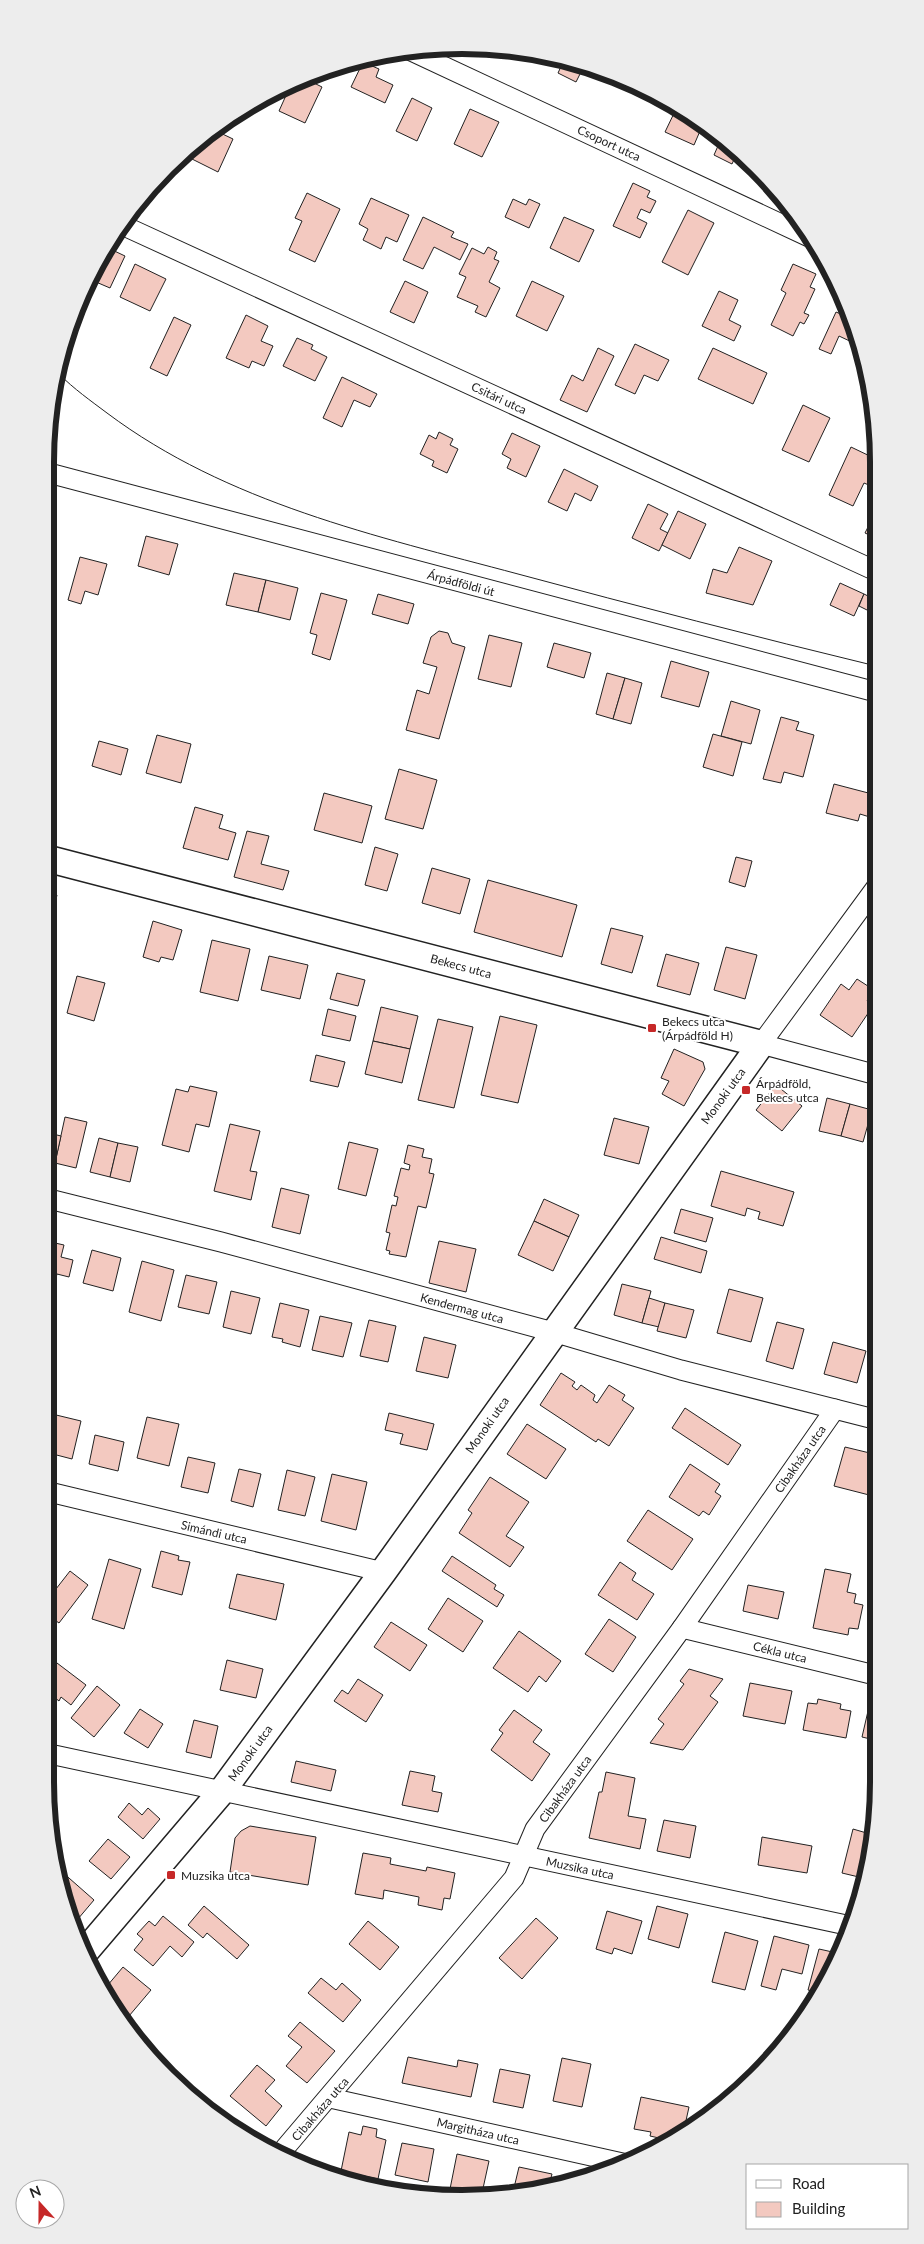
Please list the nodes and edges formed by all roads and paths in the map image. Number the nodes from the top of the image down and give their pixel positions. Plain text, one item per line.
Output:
1 (422, 56) edge
2 (128, 228) edge
3 (799, 232) edge
4 (54, 474) edge
5 (870, 568) edge
6 (870, 690) edge
7 (54, 860) edge
8 (870, 896) edge
9 (761, 1044) junction
10 (870, 1073) edge
11 (54, 1200) edge
12 (553, 1332) junction
13 (834, 1409) junction
14 (870, 1418) edge
15 (54, 1493) edge
16 (383, 1572) junction
17 (682, 1628) junction
18 (870, 1674) edge
19 (54, 1755) edge
20 (222, 1791) junction
21 (522, 1856) junction
22 (844, 1925) edge
23 (89, 1946) edge
24 (330, 2098) junction
25 (284, 2149) edge
26 (613, 2161) edge

1 - 3 street, Csoport utca
2 - 5 street, Csitári utca
4 - 6 street, Árpádföldi út
7 - 9 street, Bekecs utca
8 - 9 street, Monoki utca
9 - 10 street, Bekecs utca
9 - 12 street, Monoki utca
11 - 12 street, Kendermag utca
12 - 13 street, Kendermag utca
12 - 16 street, Monoki utca
13 - 14 street, Kendermag utca
13 - 17 street, Cibakháza utca
15 - 16 street, Simándi utca
16 - 20 street, Monoki utca
17 - 18 street, Cékla utca
17 - 21 street, Cibakháza utca
19 - 20 street, Muzsika utca
20 - 21 street, Muzsika utca
20 - 23 street, Monoki utca
21 - 22 street, Muzsika utca
21 - 24 street, Cibakháza utca
24 - 25 street, Cibakháza utca
24 - 26 street, Margitháza utca

